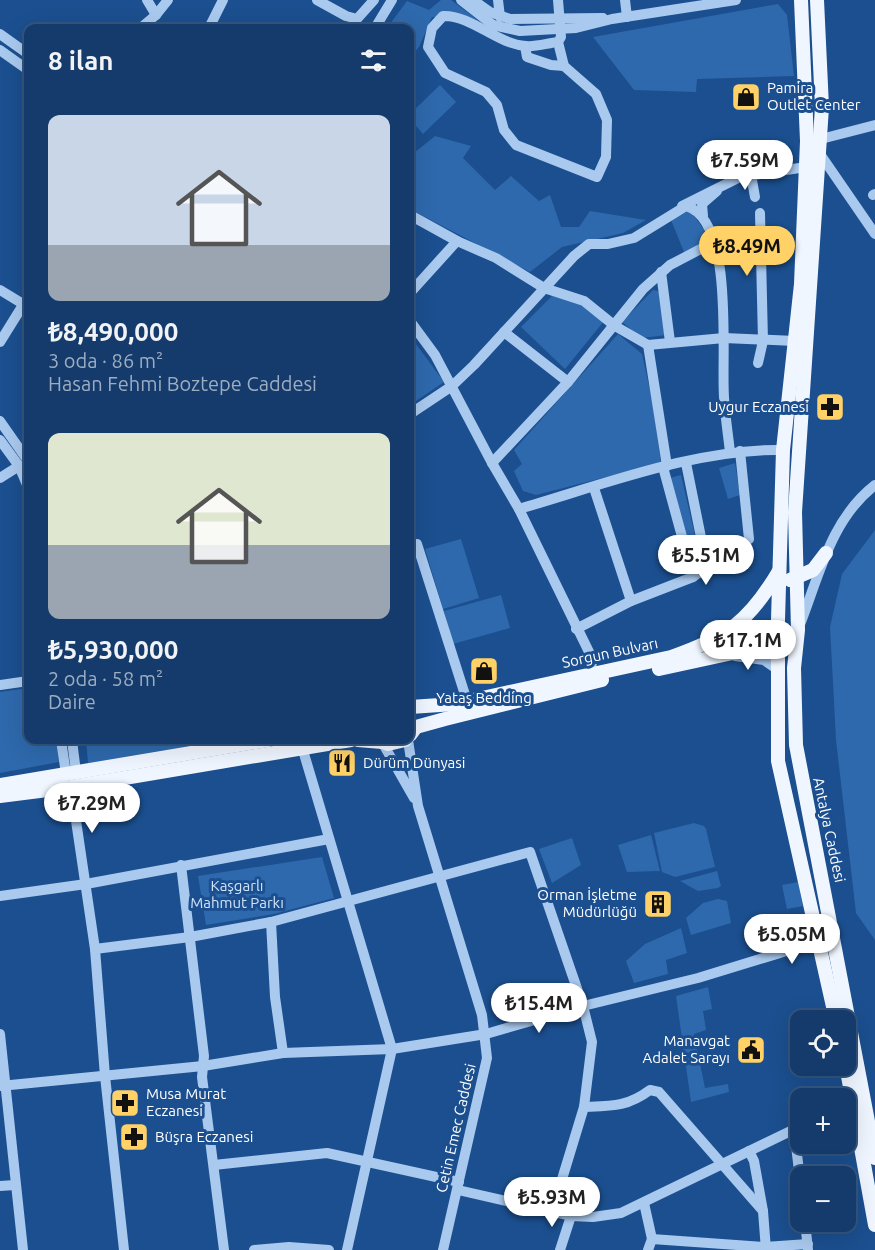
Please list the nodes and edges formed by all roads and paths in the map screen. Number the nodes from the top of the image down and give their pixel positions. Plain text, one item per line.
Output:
1 (147, 0) edge
2 (168, 0) edge
3 (223, 0) edge
4 (317, 0) edge
5 (374, 0) edge
6 (392, 0) edge
7 (461, 0) edge
8 (473, 0) edge
9 (498, 0) edge
10 (558, 0) edge
11 (626, 0) edge
12 (736, 0) edge
13 (801, 0) edge
14 (817, 0) edge
15 (156, 15) junction
16 (627, 16) junction
17 (500, 17) junction
18 (560, 23) junction
19 (145, 24) edge
20 (211, 24) edge
21 (377, 24) edge
22 (0, 34) edge
23 (558, 42) junction
24 (525, 46) junction
25 (0, 50) edge
26 (24, 51) edge
27 (564, 66) junction
28 (24, 67) edge
29 (875, 125) edge
30 (821, 139) junction
31 (820, 154) junction
32 (806, 167) junction
33 (751, 175) junction
34 (726, 183) junction
35 (755, 197) dead end
36 (682, 206) junction
37 (760, 213) dead end
38 (703, 216) junction
39 (414, 217) edge
40 (875, 234) edge
41 (457, 241) junction
42 (714, 242) junction
43 (661, 272) junction
44 (544, 288) junction
45 (414, 289) edge
46 (0, 290) edge
47 (24, 302) edge
48 (24, 307) edge
49 (414, 326) edge
50 (615, 326) junction
51 (504, 332) junction
52 (724, 338) junction
53 (763, 341) junction
54 (795, 341) junction
55 (0, 342) edge
56 (670, 342) junction
57 (648, 345) junction
58 (758, 363) dead end
59 (568, 382) junction
60 (452, 386) junction
61 (414, 411) edge
62 (0, 421) edge
63 (0, 440) edge
64 (783, 450) junction
65 (735, 452) junction
66 (24, 457) edge
67 (24, 458) edge
68 (24, 460) edge
69 (492, 463) junction
70 (686, 464) junction
71 (665, 467) junction
72 (0, 478) edge
73 (875, 485) edge
74 (594, 488) junction
75 (519, 508) junction
76 (749, 539) dead end
77 (414, 544) edge
78 (826, 553) junction
79 (781, 567) junction
80 (693, 577) junction
81 (796, 577) junction
82 (779, 587) junction
83 (762, 600) junction
84 (631, 602) junction
85 (576, 629) junction
86 (798, 630) junction
87 (778, 643) junction
88 (723, 655) junction
89 (778, 670) junction
90 (591, 674) junction
91 (24, 682) edge
92 (0, 685) edge
93 (467, 701) junction
94 (414, 707) edge
95 (414, 730) edge
96 (62, 744) edge
97 (72, 744) edge
98 (247, 744) edge
99 (323, 744) edge
100 (382, 744) edge
101 (407, 744) edge
102 (302, 747) junction
103 (71, 778) junction
104 (0, 785) edge
105 (0, 796) edge
106 (418, 806) junction
107 (329, 839) junction
108 (181, 865) junction
109 (438, 876) junction
110 (86, 885) junction
111 (0, 896) edge
112 (348, 902) junction
113 (271, 922) junction
114 (190, 937) junction
115 (819, 942) junction
116 (95, 949) junction
117 (584, 1006) junction
118 (834, 1010) edge
119 (0, 1034) edge
120 (486, 1034) junction
121 (392, 1049) junction
122 (283, 1053) junction
123 (203, 1066) junction
124 (105, 1076) junction
125 (2, 1086) edge
126 (584, 1107) junction
127 (872, 1119) edge
128 (790, 1131) edge
129 (856, 1131) edge
130 (749, 1151) junction
131 (875, 1158) edge
132 (367, 1161) junction
133 (722, 1163) junction
134 (214, 1165) junction
135 (15, 1185) junction
136 (0, 1186) edge
137 (459, 1186) junction
138 (644, 1203) junction
139 (763, 1211) junction
140 (552, 1212) junction
141 (571, 1216) junction
142 (875, 1225) edge
143 (806, 1232) edge
144 (652, 1239) junction
145 (707, 1246) edge
146 (808, 1247) edge
147 (766, 1248) edge
148 (23, 1250) edge
149 (124, 1250) edge
150 (224, 1250) edge
151 (254, 1250) edge
152 (329, 1250) edge
153 (347, 1250) edge
154 (443, 1250) edge
155 (560, 1250) edge
156 (648, 1250) edge

1 - 15 street
2 - 15 street
3 - 20 street
4 - 5 street
6 - 21 street
7 - 18 street
8 - 17 street
9 - 17 street
10 - 18 street
11 - 16 street
12 - 16 street
13 - 32 main road
14 - 30 main road, Antalya Caddesi
15 - 19 street
16 - 18 street
17 - 18 street
18 - 23 street
22 - 26 street
23 - 24 street
23 - 27 street
24 - 27 street
24 - 27 street
25 - 28 street
29 - 30 street
30 - 31 main road, Antalya Caddesi
31 - 40 street
31 - 81 main road, Antalya Caddesi
32 - 33 street
32 - 54 main road
33 - 34 street
33 - 35 street
34 - 36 street
34 - 38 street
36 - 38 street
36 - 44 street
37 - 53 street
38 - 42 street
39 - 41 street
41 - 44 street
41 - 45 street
42 - 43 street
42 - 52 street
43 - 50 street
43 - 56 street
44 - 50 street
44 - 51 street
46 - 47 street
48 - 55 street
49 - 60 street
50 - 57 street
50 - 59 street
51 - 59 street
51 - 60 street
52 - 53 street
52 - 56 street
52 - 65 street
53 - 54 street
53 - 58 street
54 - 64 main road
56 - 57 street
57 - 71 street
59 - 69 street
60 - 61 street
60 - 69 street
62 - 66 street
63 - 67 street
64 - 65 street
64 - 79 main road
65 - 70 street
65 - 76 street
68 - 72 street
69 - 75 street
70 - 71 street
70 - 80 street
71 - 74 street
71 - 80 street
73 - 78 street
74 - 75 street
74 - 84 street
75 - 85 street
77 - 93 street
78 - 81 main road
78 - 86 street
79 - 82 main road
79 - 83 main road, Sorgun Bulvarı
80 - 84 street
81 - 82 main road
81 - 86 main road, Antalya Caddesi
82 - 83 main road
82 - 87 main road
83 - 90 main road, Sorgun Bulvarı
84 - 85 street
85 - 90 street
86 - 87 main road
86 - 127 main road, Antalya Caddesi
87 - 88 main road, Sorgun Bulvarı
87 - 89 main road
88 - 89 street, Sorgun Bulvarı
88 - 95 main road, Sorgun Bulvarı
89 - 115 main road
90 - 93 main road, Sorgun Bulvarı
91 - 92 street
93 - 94 main road, Sorgun Bulvarı
96 - 103 street
97 - 103 street
98 - 103 main road
99 - 102 main road
100 - 106 street
101 - 106 street
102 - 103 main road
102 - 107 street
103 - 104 main road
103 - 105 main road
103 - 110 street
106 - 109 street, Cetin Emec Caddesi
107 - 108 street
107 - 112 street
108 - 110 street
108 - 114 street
109 - 112 street
109 - 117 street
109 - 120 street, Cetin Emec Caddesi
110 - 111 street
110 - 116 street
112 - 113 street
112 - 121 street
113 - 114 street
113 - 122 street
114 - 116 street
114 - 123 street
115 - 117 street
115 - 118 main road
116 - 124 street
117 - 120 street
117 - 126 street
119 - 125 street
120 - 121 street
120 - 137 street, Cetin Emec Caddesi
121 - 122 street
121 - 132 street
122 - 123 street
123 - 124 street
123 - 134 street
124 - 125 street
124 - 149 street
125 - 135 street
126 - 133 street
126 - 140 street
127 - 131 main road, Antalya Caddesi
128 - 130 street
129 - 142 main road
130 - 133 street
130 - 139 street
132 - 134 street
132 - 137 street
132 - 153 street
133 - 138 street
133 - 139 street
134 - 150 street
135 - 136 street
135 - 148 street
137 - 140 street
137 - 154 street, Cetin Emec Caddesi
138 - 141 street
138 - 144 street
139 - 147 street
140 - 141 street
141 - 155 street
143 - 146 street
144 - 145 street
144 - 156 street
145 - 147 street
146 - 147 street
151 - 152 street

